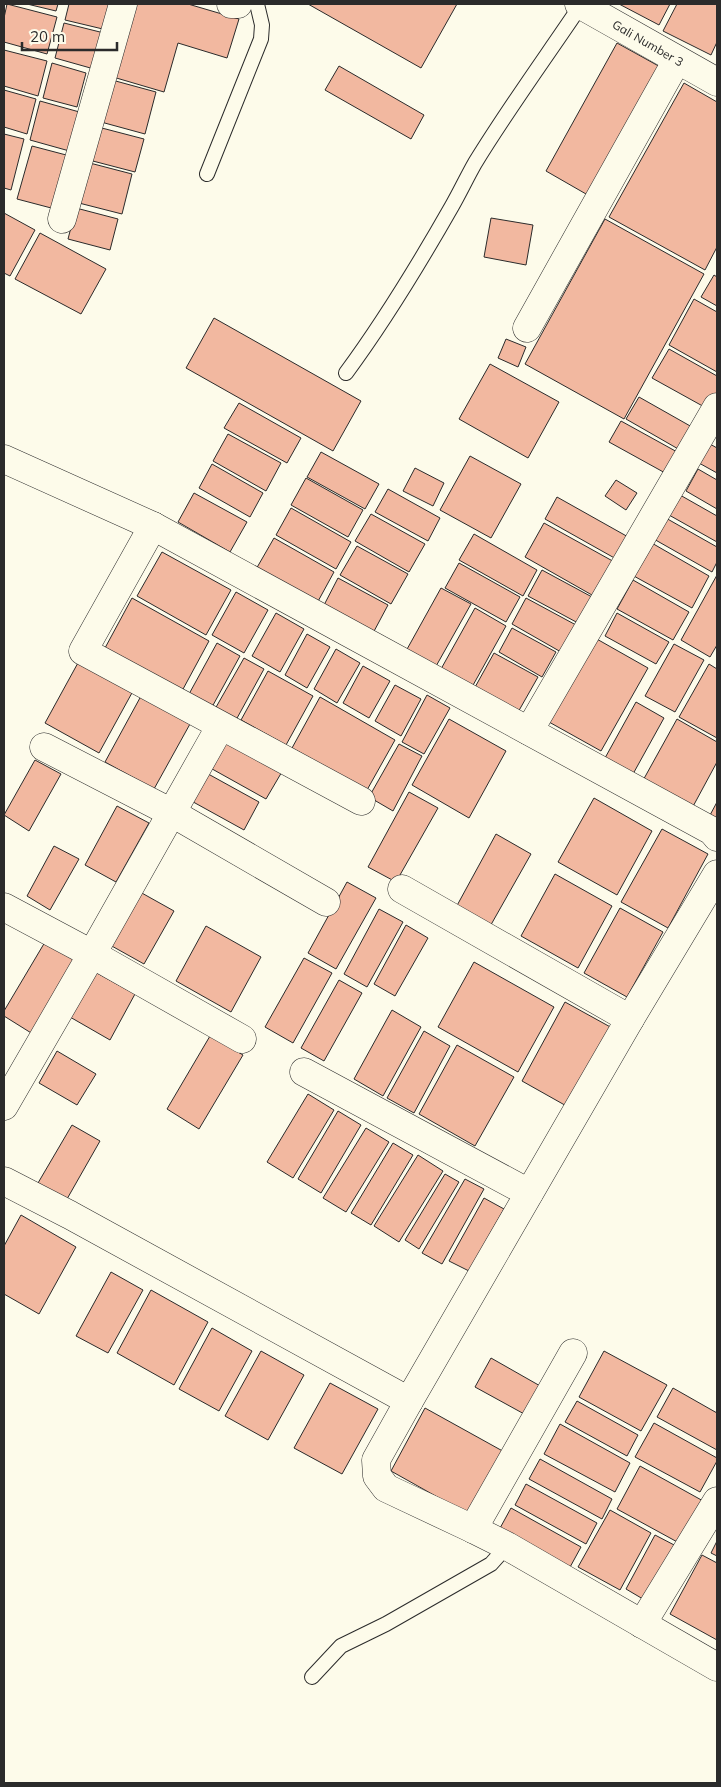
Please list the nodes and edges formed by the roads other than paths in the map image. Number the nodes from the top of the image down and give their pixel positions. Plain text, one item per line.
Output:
1 (123, 4) edge
2 (231, 4) edge
3 (238, 4) edge
4 (257, 4) edge
5 (580, 4) edge
6 (677, 60) junction
7 (717, 82) edge
8 (206, 174) dead end
9 (62, 219) dead end
10 (527, 328) dead end
11 (346, 373) dead end
12 (717, 407) edge
13 (4, 459) edge
14 (153, 526) junction
15 (220, 726) junction
16 (529, 731) junction
17 (44, 747) dead end
18 (361, 801) dead end
19 (172, 813) junction
20 (717, 837) edge
21 (717, 874) edge
22 (402, 889) dead end
23 (326, 902) dead end
24 (4, 907) edge
25 (92, 954) junction
26 (630, 1019) junction
27 (242, 1039) dead end
28 (304, 1072) dead end
29 (4, 1106) edge
30 (4, 1180) edge
31 (529, 1193) junction
32 (573, 1353) dead end
33 (409, 1401) junction
34 (717, 1501) edge
35 (473, 1529) junction
36 (507, 1546) junction
37 (642, 1624) junction
38 (717, 1667) edge
39 (312, 1677) dead end

1 - 9 street
2 - 3 street
4 - 8 lane
5 - 6 street, Gali Number 3
5 - 11 lane
6 - 7 street, Gali Number 3
6 - 10 street
12 - 16 street
13 - 14 street
14 - 15 street
14 - 16 street
15 - 18 street
15 - 19 street
16 - 20 street
17 - 19 street
19 - 23 street
19 - 25 street
21 - 26 street
22 - 26 street
24 - 25 street
25 - 27 street
25 - 29 street
26 - 31 street
28 - 31 street
30 - 33 street
31 - 33 street
32 - 35 street
33 - 35 street
34 - 37 street
35 - 36 street
36 - 37 street
36 - 39 lane
37 - 38 street

